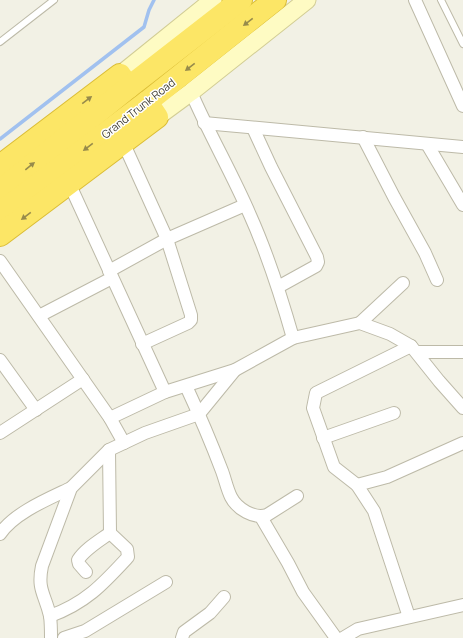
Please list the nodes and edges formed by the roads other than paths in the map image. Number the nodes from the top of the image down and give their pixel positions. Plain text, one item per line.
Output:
1 (54, 0) edge
2 (213, 0) edge
3 (241, 0) edge
4 (275, 0) edge
5 (307, 0) edge
6 (415, 0) edge
7 (441, 0) edge
8 (461, 35) edge
9 (0, 42) edge
10 (463, 44) edge
11 (124, 81) junction
12 (191, 92) junction
13 (463, 106) edge
14 (152, 109) junction
15 (204, 123) junction
16 (253, 128) junction
17 (364, 137) junction
18 (123, 142) junction
19 (427, 144) junction
20 (463, 147) edge
21 (0, 166) edge
22 (69, 183) junction
23 (0, 191) edge
24 (245, 205) junction
25 (463, 205) edge
26 (0, 213) edge
27 (0, 236) edge
28 (167, 239) junction
29 (0, 261) edge
30 (111, 275) junction
31 (437, 280) dead end
32 (403, 283) dead end
33 (278, 287) junction
34 (39, 316) junction
35 (360, 323) junction
36 (293, 338) junction
37 (142, 344) junction
38 (414, 349) junction
39 (463, 352) edge
40 (0, 360) edge
41 (235, 370) junction
42 (83, 379) junction
43 (186, 386) junction
44 (164, 392) junction
45 (463, 408) edge
46 (36, 410) junction
47 (394, 413) dead end
48 (199, 414) junction
49 (110, 418) junction
50 (1, 430) edge
51 (323, 438) junction
52 (124, 443) junction
53 (463, 443) edge
54 (109, 450) junction
55 (357, 485) junction
56 (71, 488) junction
57 (297, 496) dead end
58 (261, 517) junction
59 (110, 533) junction
60 (0, 534) edge
61 (86, 572) dead end
62 (166, 582) dead end
63 (224, 597) dead end
64 (463, 605) edge
65 (50, 616) junction
66 (409, 617) junction
67 (358, 634) edge
68 (51, 638) edge
69 (64, 638) edge
70 (182, 638) edge
71 (336, 638) edge
72 (343, 638) edge

1 - 9 lane
2 - 11 street
3 - 11 highway, Grand Trunk Road
4 -> 14 highway, Grand Trunk Road
5 - 12 street
6 - 13 street
7 - 8 lane
8 - 10 lane
21 -> 11 highway
23 -> 11 highway, Grand Trunk Road
12 - 14 street
12 - 15 street
14 - 18 highway
14 -> 26 highway, Grand Trunk Road
15 - 16 street
15 - 24 street
16 - 17 street
16 - 33 street
17 - 19 street
17 - 31 street
18 - 22 highway
18 - 28 street
19 - 20 street
19 - 25 street
22 -> 27 highway
22 - 30 street
24 - 28 street
24 - 33 street
28 - 30 street
28 - 37 street
29 - 34 street
30 - 34 street
30 - 37 street
32 - 35 street
33 - 36 street
34 - 42 street
35 - 36 street
35 - 38 street
36 - 41 street
37 - 44 street
38 - 39 street
38 - 45 street
38 - 51 street
40 - 46 street
41 - 43 street
41 - 48 street
42 - 46 street
42 - 49 street
43 - 44 street
43 - 48 street
44 - 49 street
46 - 50 street
47 - 51 street
48 - 52 street
48 - 58 street
49 - 52 street
51 - 55 street
52 - 54 street
53 - 55 street
54 - 56 street
54 - 59 street
55 - 66 street
56 - 60 street
56 - 65 street
57 - 58 street
58 - 71 street
59 - 61 street
59 - 65 street
62 - 69 street
63 - 70 street
64 - 66 street
65 - 68 street
66 - 67 street
67 - 72 street

